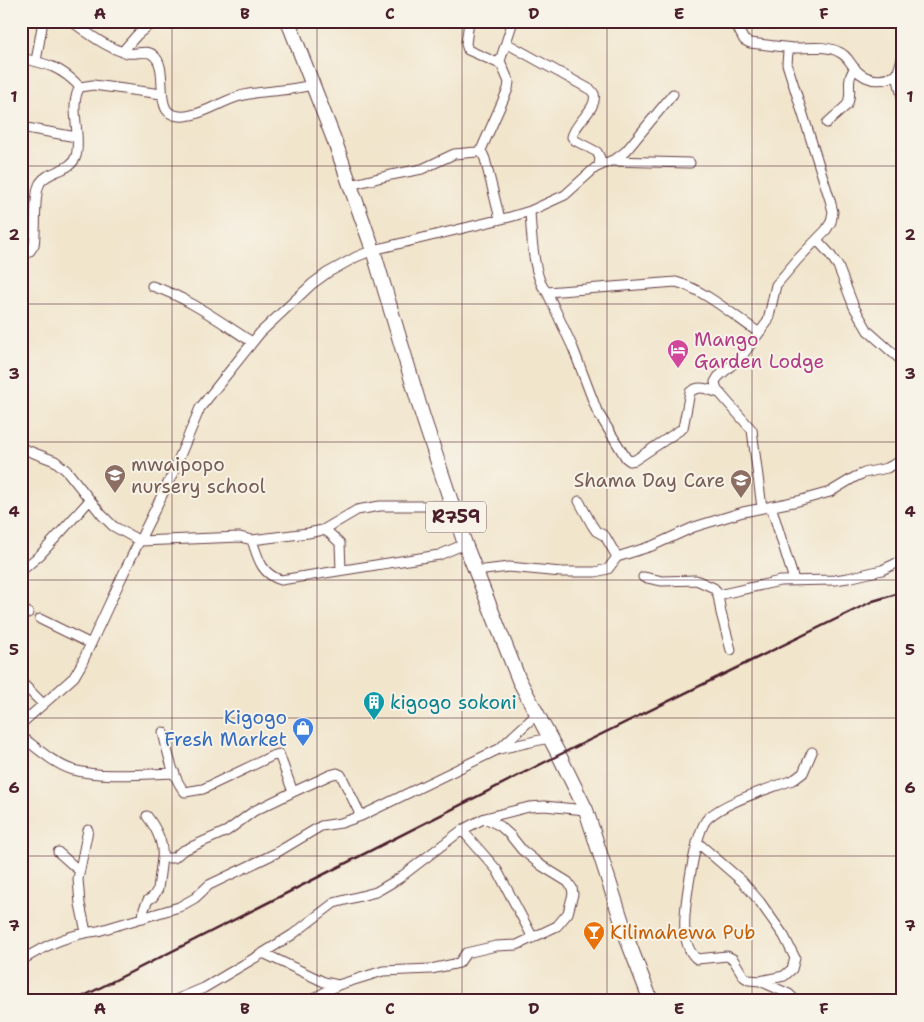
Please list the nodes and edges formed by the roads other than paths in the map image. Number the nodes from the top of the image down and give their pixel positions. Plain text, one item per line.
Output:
1 (43, 21) edge
2 (71, 21) edge
3 (154, 21) edge
4 (288, 21) edge
5 (469, 21) edge
6 (513, 21) edge
7 (734, 21) edge
8 (506, 43) junction
9 (794, 48) junction
10 (122, 52) junction
11 (903, 55) edge
12 (21, 58) edge
13 (36, 61) junction
14 (500, 64) junction
15 (855, 68) junction
16 (897, 75) junction
17 (313, 85) junction
18 (80, 87) junction
19 (162, 94) junction
20 (673, 94) dead end
21 (903, 101) edge
22 (827, 123) dead end
23 (21, 126) edge
24 (76, 137) junction
25 (481, 150) junction
26 (612, 161) junction
27 (690, 163) dead end
28 (599, 165) junction
29 (350, 185) junction
30 (530, 211) junction
31 (500, 219) junction
32 (816, 240) junction
33 (373, 250) junction
34 (21, 258) edge
35 (152, 286) dead end
36 (547, 292) junction
37 (758, 332) junction
38 (252, 342) junction
39 (903, 362) edge
40 (721, 394) junction
41 (21, 448) edge
42 (903, 460) edge
43 (90, 500) junction
44 (579, 501) dead end
45 (452, 506) junction
46 (766, 507) junction
47 (323, 530) junction
48 (252, 540) junction
49 (140, 541) junction
50 (466, 544) junction
51 (617, 558) junction
52 (903, 560) edge
53 (341, 570) junction
54 (21, 571) edge
55 (476, 571) junction
56 (643, 577) dead end
57 (794, 580) junction
58 (718, 595) junction
59 (40, 619) dead end
60 (92, 644) junction
61 (731, 650) dead end
62 (21, 682) edge
63 (43, 704) junction
64 (537, 714) junction
65 (21, 724) edge
66 (163, 732) dead end
67 (21, 736) edge
68 (549, 738) junction
69 (499, 749) junction
70 (812, 752) dead end
71 (174, 773) junction
72 (293, 792) junction
73 (586, 810) junction
74 (147, 816) dead end
75 (361, 816) junction
76 (485, 818) junction
77 (88, 830) dead end
78 (462, 830) junction
79 (698, 842) junction
80 (58, 852) dead end
81 (162, 858) junction
82 (80, 868) junction
83 (143, 918) junction
84 (86, 932) junction
85 (533, 938) junction
86 (263, 953) junction
87 (21, 961) edge
88 (760, 981) junction
89 (338, 985) junction
90 (173, 1001) edge
91 (309, 1001) edge
92 (651, 1001) edge
93 (796, 1001) edge

1 - 13 street
2 - 10 street
3 - 10 street
4 - 17 main road, R759
5 - 14 street
6 - 8 street
7 - 9 street
8 - 14 street
8 - 28 street
9 - 15 street
9 - 32 street
10 - 19 street
11 - 16 street
12 - 13 street
13 - 18 street
14 - 25 street
15 - 16 street
15 - 22 street
16 - 21 street
17 - 19 street
17 - 29 main road, R759
18 - 19 street
18 - 24 street
20 - 26 street
23 - 24 street
24 - 34 street
25 - 29 street
25 - 31 street
26 - 27 street
26 - 28 street
28 - 30 street
29 - 33 main road, R759
30 - 31 street
30 - 36 street
31 - 33 street
32 - 37 street
32 - 39 street
33 - 38 street
33 - 45 main road, R759
35 - 38 street
36 - 37 street
36 - 40 street
37 - 40 street
38 - 49 street
40 - 46 street
41 - 43 street
42 - 46 street
43 - 49 street
43 - 54 street
44 - 51 street
45 - 47 street
45 - 50 main road, R759
46 - 51 street
46 - 57 street
47 - 48 street
47 - 53 street
48 - 49 street
48 - 53 street
49 - 60 street
50 - 53 street
50 - 55 main road, R759
51 - 55 street
52 - 57 street
55 - 64 main road, R759
56 - 58 street
57 - 58 street
58 - 61 street
59 - 60 street
60 - 63 street
62 - 63 street
63 - 65 street
64 - 68 main road, R759
64 - 69 street
66 - 71 street
67 - 71 street
68 - 69 street
68 - 73 main road, R759
69 - 75 street
70 - 79 street
71 - 72 street
72 - 75 street
72 - 81 street
73 - 76 street
73 - 92 main road, R759
74 - 81 street
75 - 83 street
76 - 78 street
76 - 85 street
77 - 82 street
78 - 85 street
78 - 86 street
79 - 88 street
79 - 88 street
80 - 82 street
81 - 83 street
82 - 84 street
83 - 84 street
84 - 87 street
85 - 89 street
86 - 89 street
86 - 90 street
88 - 93 street
89 - 91 street

